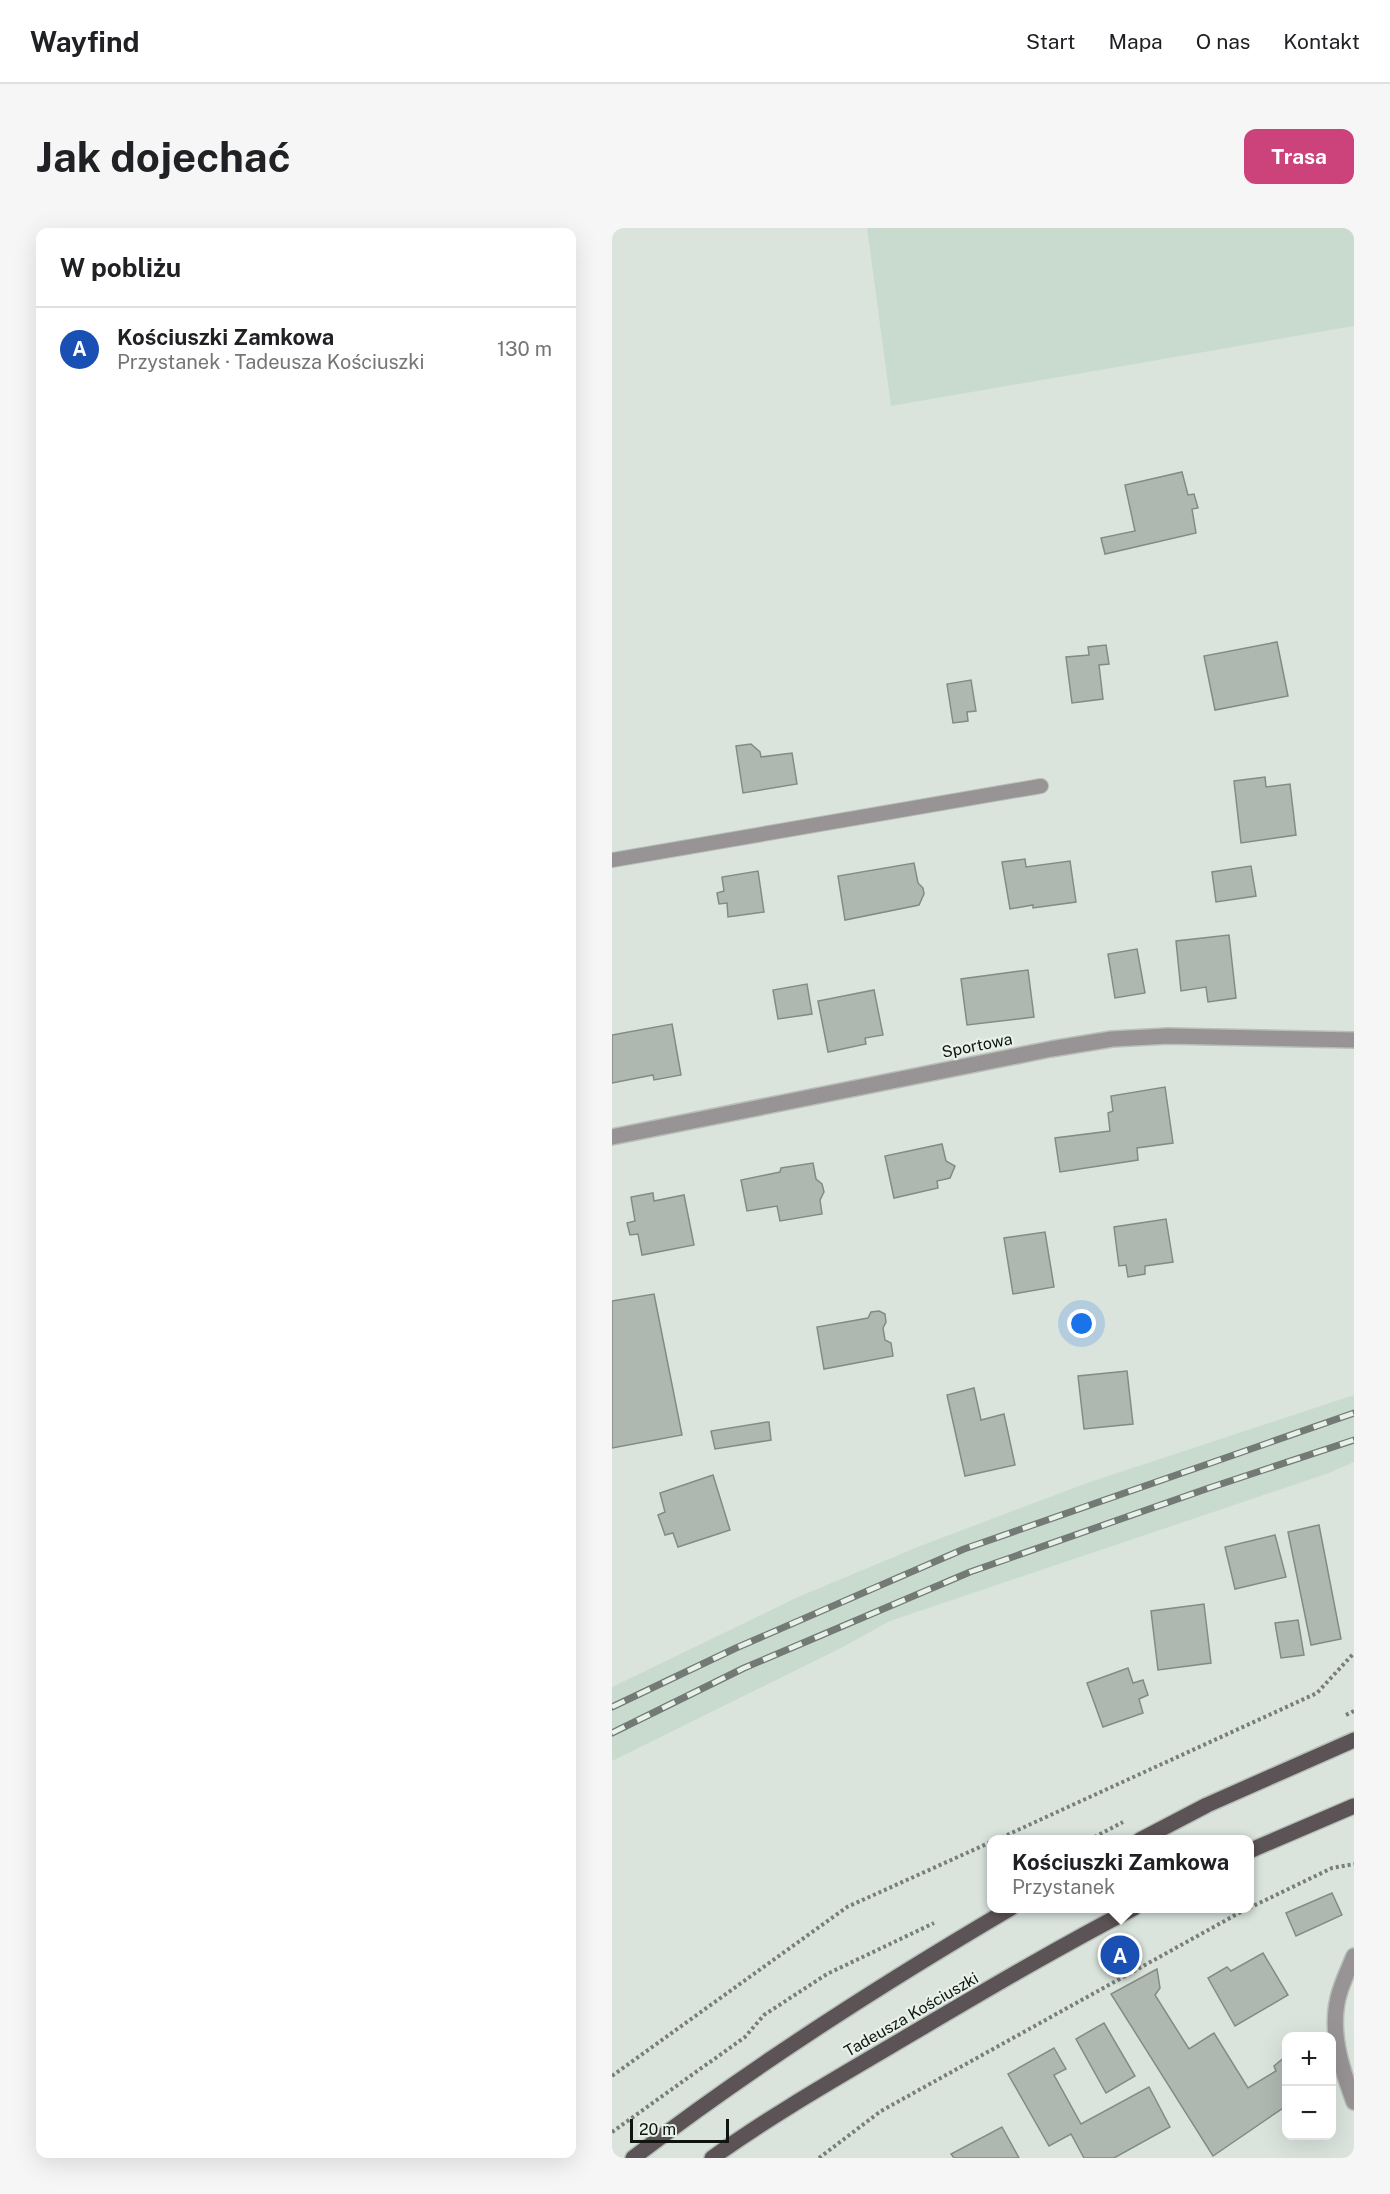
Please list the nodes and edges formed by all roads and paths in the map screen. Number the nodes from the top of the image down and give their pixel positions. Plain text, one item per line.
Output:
1 (1041, 786) dead end
2 (612, 860) edge
3 (1354, 1040) edge
4 (612, 1137) edge
5 (1354, 1653) edge
6 (1354, 1740) edge
7 (1354, 1806) edge
8 (1005, 1835) edge
9 (1148, 1835) edge
10 (987, 1844) edge
11 (1254, 1849) edge
12 (1354, 1864) edge
13 (1254, 1905) edge
14 (1003, 1913) edge
15 (1124, 1913) edge
16 (1239, 1913) edge
17 (936, 1922) dead end
18 (1354, 1956) edge
19 (612, 2076) edge
20 (1354, 2102) edge
21 (612, 2132) edge
22 (633, 2158) edge
23 (712, 2158) edge
24 (819, 2158) edge

1 - 2 lane
3 - 4 street, Sportowa
5 - 8 path
6 - 9 main road
7 - 11 main road
10 - 19 path
12 - 13 path
14 - 22 main road
15 - 23 main road, Tadeusza Kościuszki
16 - 24 path
17 - 21 path
18 - 20 street

